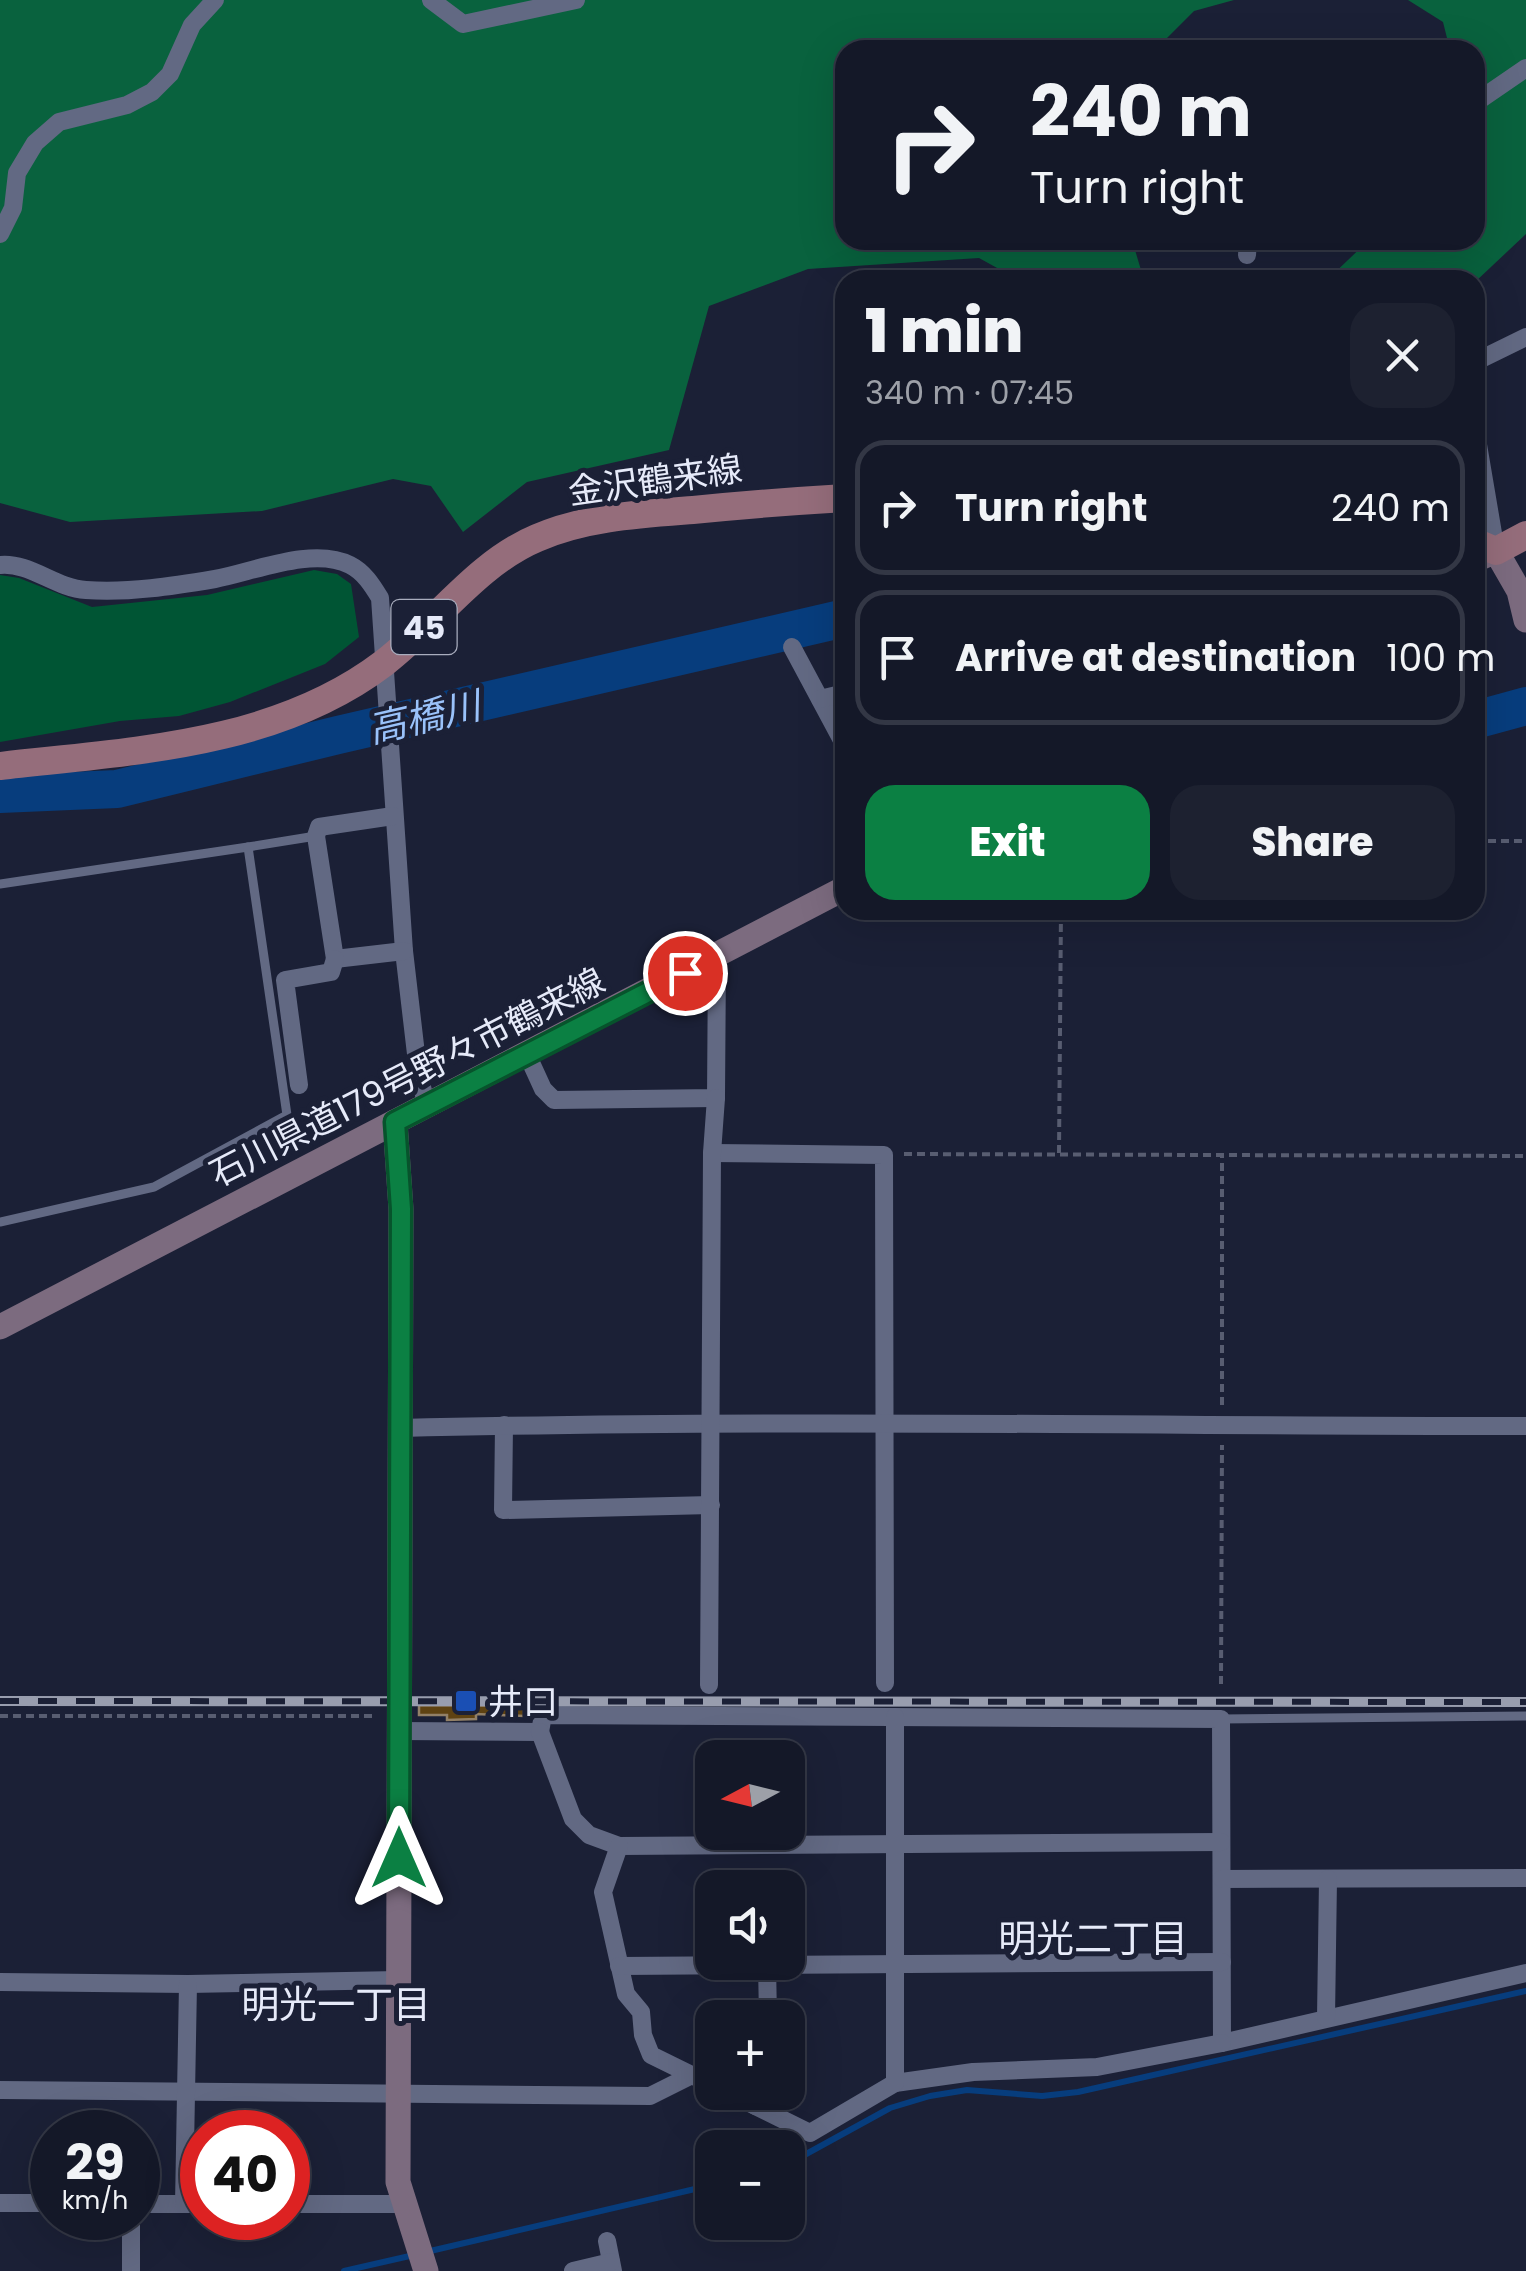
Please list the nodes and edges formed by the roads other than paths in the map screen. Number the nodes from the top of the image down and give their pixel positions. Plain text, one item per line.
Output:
1 (214, 0) edge
2 (430, 0) edge
3 (576, 0) edge
4 (1526, 68) edge
5 (1485, 96) edge
6 (0, 234) edge
7 (1526, 337) edge
8 (1485, 357) edge
9 (835, 499) edge
10 (1526, 535) edge
11 (1485, 550) edge
12 (1485, 554) edge
13 (0, 565) edge
14 (1526, 620) edge
15 (792, 647) dead end
16 (383, 663) junction
17 (835, 695) edge
18 (820, 699) junction
19 (835, 727) edge
20 (0, 766) edge
21 (394, 816) junction
22 (316, 836) junction
23 (248, 847) junction
24 (0, 884) edge
25 (835, 893) edge
26 (404, 951) junction
27 (717, 957) junction
28 (336, 958) junction
29 (527, 1054) junction
30 (298, 1085) dead end
31 (716, 1098) junction
32 (427, 1107) junction
33 (395, 1122) junction
34 (712, 1153) junction
35 (0, 1222) edge
36 (0, 1327) edge
37 (713, 1422) junction
38 (504, 1425) junction
39 (887, 1426) junction
40 (1526, 1426) edge
41 (401, 1428) junction
42 (710, 1505) junction
43 (885, 1683) dead end
44 (709, 1686) dead end
45 (1526, 1716) edge
46 (895, 1718) junction
47 (1221, 1719) junction
48 (398, 1724) junction
49 (540, 1732) junction
50 (1222, 1842) junction
51 (895, 1844) junction
52 (618, 1846) junction
53 (1222, 1878) junction
54 (1526, 1878) edge
55 (1328, 1879) junction
56 (896, 1962) junction
57 (1222, 1962) junction
58 (805, 1963) edge
59 (695, 1965) edge
60 (619, 1966) junction
61 (1526, 1972) edge
62 (398, 1980) junction
63 (0, 1982) edge
64 (188, 1984) junction
65 (1326, 2018) junction
66 (1222, 2042) junction
67 (692, 2076) junction
68 (695, 2078) edge
69 (896, 2083) junction
70 (0, 2090) edge
71 (186, 2090) junction
72 (398, 2096) junction
73 (187, 2110) edge
74 (763, 2110) edge
75 (0, 2203) edge
76 (30, 2203) edge
77 (310, 2204) edge
78 (403, 2204) junction
79 (131, 2240) edge
80 (606, 2241) dead end
81 (422, 2260) edge
82 (612, 2266) edge
83 (131, 2271) edge
84 (573, 2271) edge

1 - 6 street
2 - 3 street
4 - 5 street
7 - 8 street
9 - 16 main road, 金沢鶴来線 / 45
10 - 11 main road
12 - 14 street
13 - 16 street
15 - 18 street
16 - 20 main road, 金沢鶴来線 / 45
16 - 21 street
17 - 18 street
18 - 19 street
21 - 22 street
21 - 26 street
22 - 23 lane
22 - 28 street
23 - 24 lane
23 - 35 lane
25 - 27 street, 石川県道179号野々市鶴来線
26 - 28 street
26 - 32 street
27 - 29 street, 石川県道179号野々市鶴来線
27 - 31 street
28 - 30 street
29 - 31 street
29 - 32 street, 石川県道179号野々市鶴来線
31 - 34 street
32 - 33 street, 石川県道179号野々市鶴来線
33 - 36 street, 石川県道179号野々市鶴来線
33 - 41 street
34 - 37 street
34 - 39 street
37 - 38 street
37 - 39 street
37 - 42 street
38 - 41 street
38 - 42 street
39 - 40 street
39 - 43 street
41 - 48 street
42 - 44 street
45 - 47 lane
46 - 47 street
46 - 49 street
46 - 51 street
47 - 50 street
48 - 49 street
48 - 62 street
49 - 52 street
50 - 51 street
50 - 53 street
51 - 52 street
51 - 56 street
52 - 60 street
53 - 55 street
53 - 57 street
54 - 55 street
55 - 65 street
56 - 57 street
56 - 58 street
56 - 69 street
57 - 66 street
59 - 60 street
60 - 67 street
61 - 65 street
62 - 64 street
62 - 72 street
63 - 64 street
64 - 71 street
65 - 66 street
66 - 69 street
67 - 68 street
67 - 72 street
69 - 74 street
70 - 71 street
71 - 72 street
71 - 73 street
72 - 78 street
75 - 76 street
77 - 78 street
78 - 81 street
79 - 83 street
80 - 82 street
82 - 84 street

